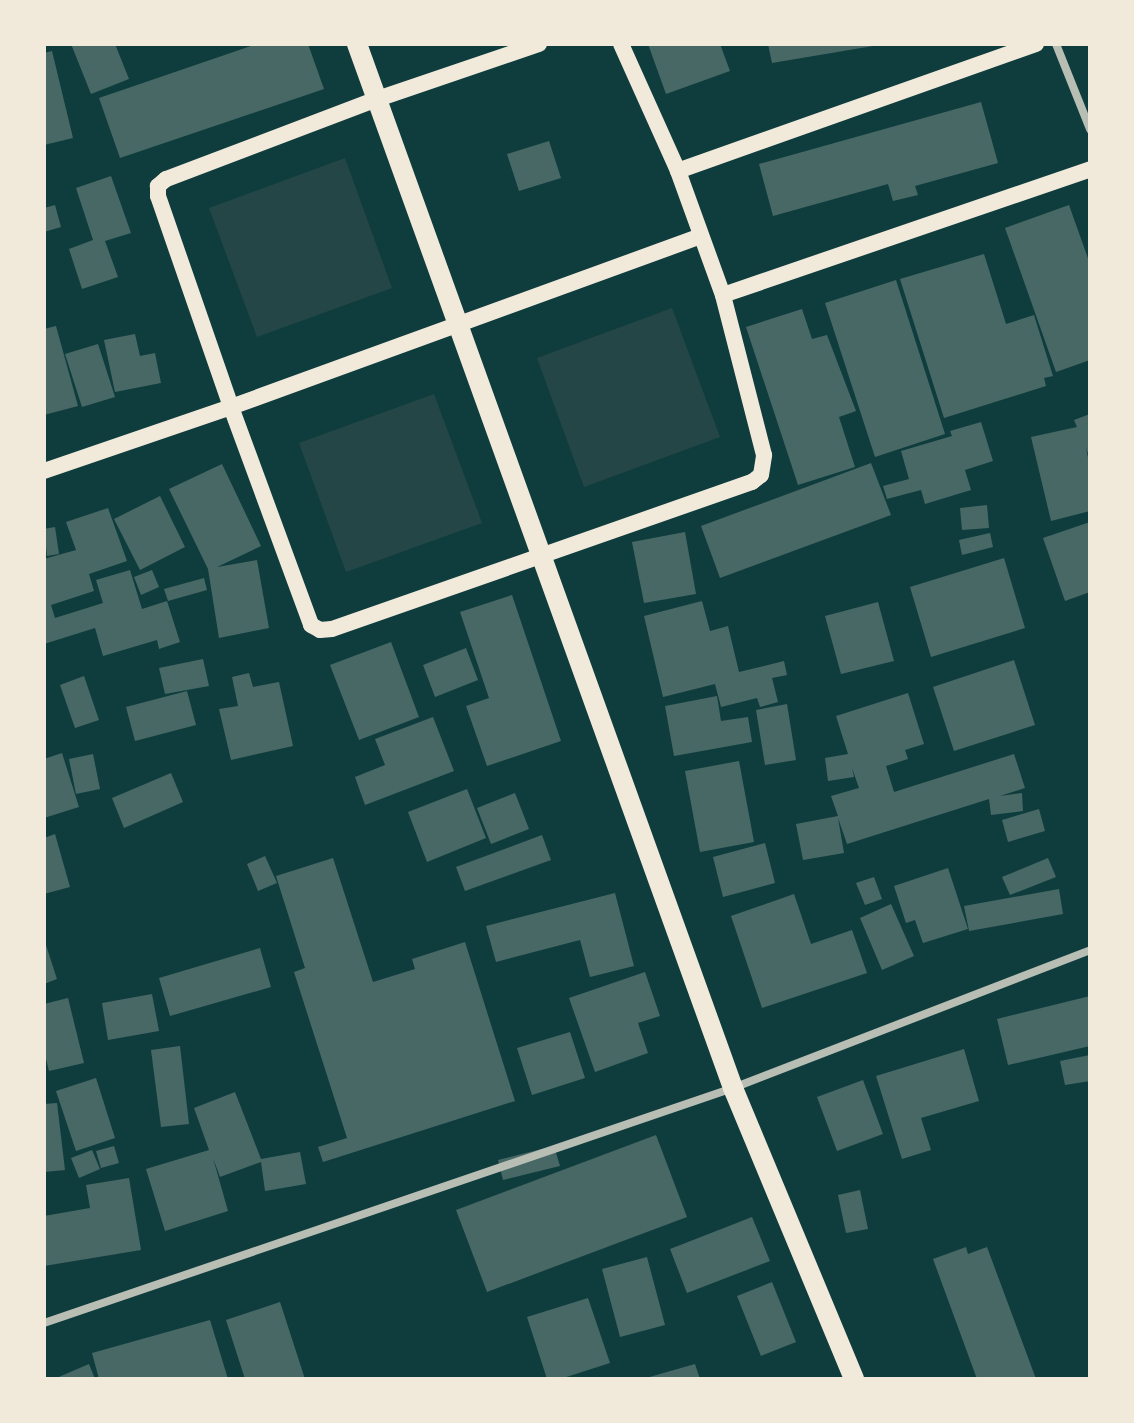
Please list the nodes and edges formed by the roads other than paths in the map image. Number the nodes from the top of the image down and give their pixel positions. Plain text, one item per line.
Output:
1 (357, 44) edge
2 (539, 44) edge
3 (621, 44) edge
4 (1036, 44) edge
5 (1056, 44) edge
6 (377, 99) junction
7 (1090, 129) edge
8 (1090, 169) edge
9 (678, 171) junction
10 (701, 236) junction
11 (723, 295) junction
12 (458, 325) junction
13 (231, 407) junction
14 (44, 471) edge
15 (540, 555) junction
16 (1090, 950) edge
17 (733, 1088) junction
18 (44, 1323) edge
19 (854, 1379) edge

1 - 6 main road
2 - 6 main road
3 - 9 main road
4 - 9 main road
5 - 7 street
6 - 12 main road
6 - 13 main road
8 - 11 main road
9 - 10 main road
10 - 11 main road
10 - 12 main road
11 - 15 main road
12 - 13 main road
12 - 15 main road
13 - 14 main road
13 - 15 main road
15 - 17 main road
16 - 17 street
17 - 18 street
17 - 19 main road

